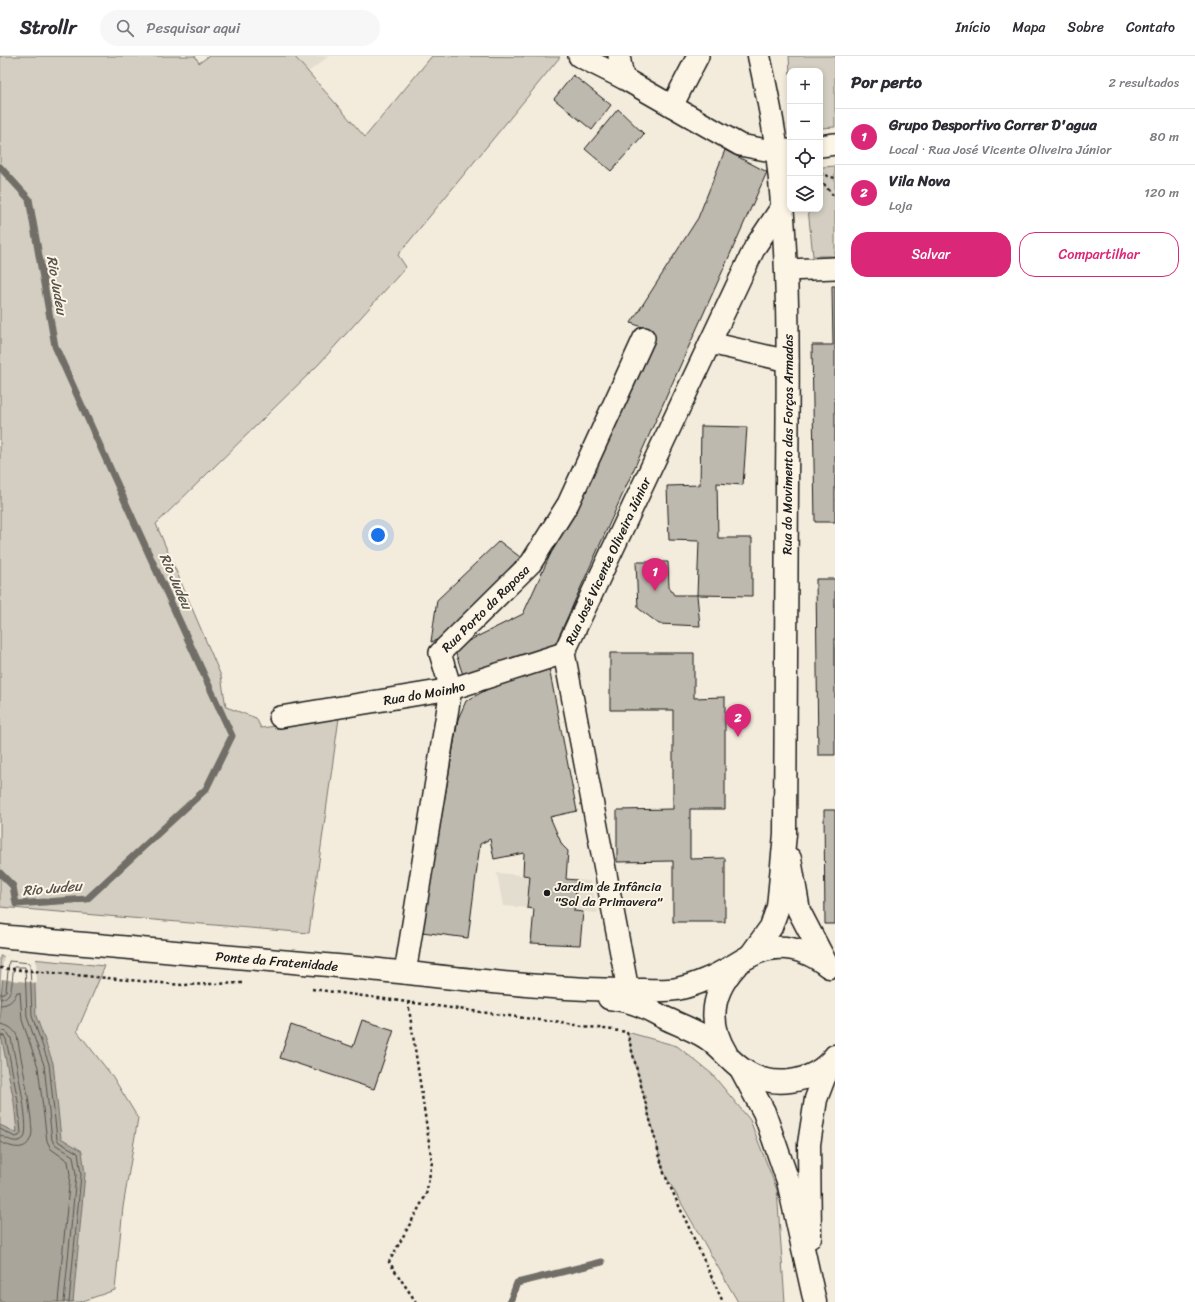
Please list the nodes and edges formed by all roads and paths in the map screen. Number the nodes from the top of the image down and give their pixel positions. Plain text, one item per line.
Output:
1 (579, 56) edge
2 (619, 56) edge
3 (698, 56) edge
4 (759, 56) edge
5 (624, 78) junction
6 (672, 106) junction
7 (835, 144) edge
8 (823, 146) edge
9 (784, 151) edge
10 (823, 175) edge
11 (835, 178) edge
12 (823, 183) edge
13 (835, 198) edge
14 (783, 205) junction
15 (835, 268) edge
16 (787, 270) junction
17 (644, 338) dead end
18 (710, 342) junction
19 (788, 360) junction
20 (564, 653) junction
21 (451, 689) junction
22 (280, 716) dead end
23 (785, 834) junction
24 (0, 936) edge
25 (744, 960) junction
26 (0, 968) edge
27 (832, 971) edge
28 (406, 973) junction
29 (244, 982) dead end
30 (553, 987) junction
31 (307, 988) dead end
32 (628, 990) junction
33 (408, 1002) junction
34 (833, 1059) edge
35 (735, 1064) junction
36 (813, 1293) edge
37 (416, 1302) edge
38 (723, 1302) edge

1 - 5 street
2 - 5 street
3 - 6 street
4 - 9 street, Rua do Movimento das Forças Armadas
5 - 6 street
6 - 9 street
7 - 8 street
9 - 14 street, Rua do Movimento das Forças Armadas
10 - 11 path
12 - 13 path
14 - 16 street, Rua do Movimento das Forças Armadas
14 - 18 street, Rua José Vicente Oliveira Júnior
15 - 16 street
16 - 19 street, Rua do Movimento das Forças Armadas
17 - 21 street, Rua Porto da Raposa
18 - 19 street
18 - 20 street, Rua José Vicente Oliveira Júnior
19 - 23 street, Rua do Movimento das Forças Armadas
20 - 21 street, Rua do Moinho
20 - 32 street, Rua José Vicente Oliveira Júnior
21 - 22 street, Rua do Moinho
21 - 28 street, Rua Porto da Raposa
23 - 25 street
23 - 27 street
24 - 28 street, Ponte da Fratenidade
25 - 27 street
25 - 32 street
25 - 35 street
26 - 29 path
28 - 30 street, Ponte da Fratenidade
30 - 32 street
30 - 35 street
31 - 33 path
33 - 37 path
33 - 38 path
34 - 35 street
34 - 36 street
35 - 36 street

